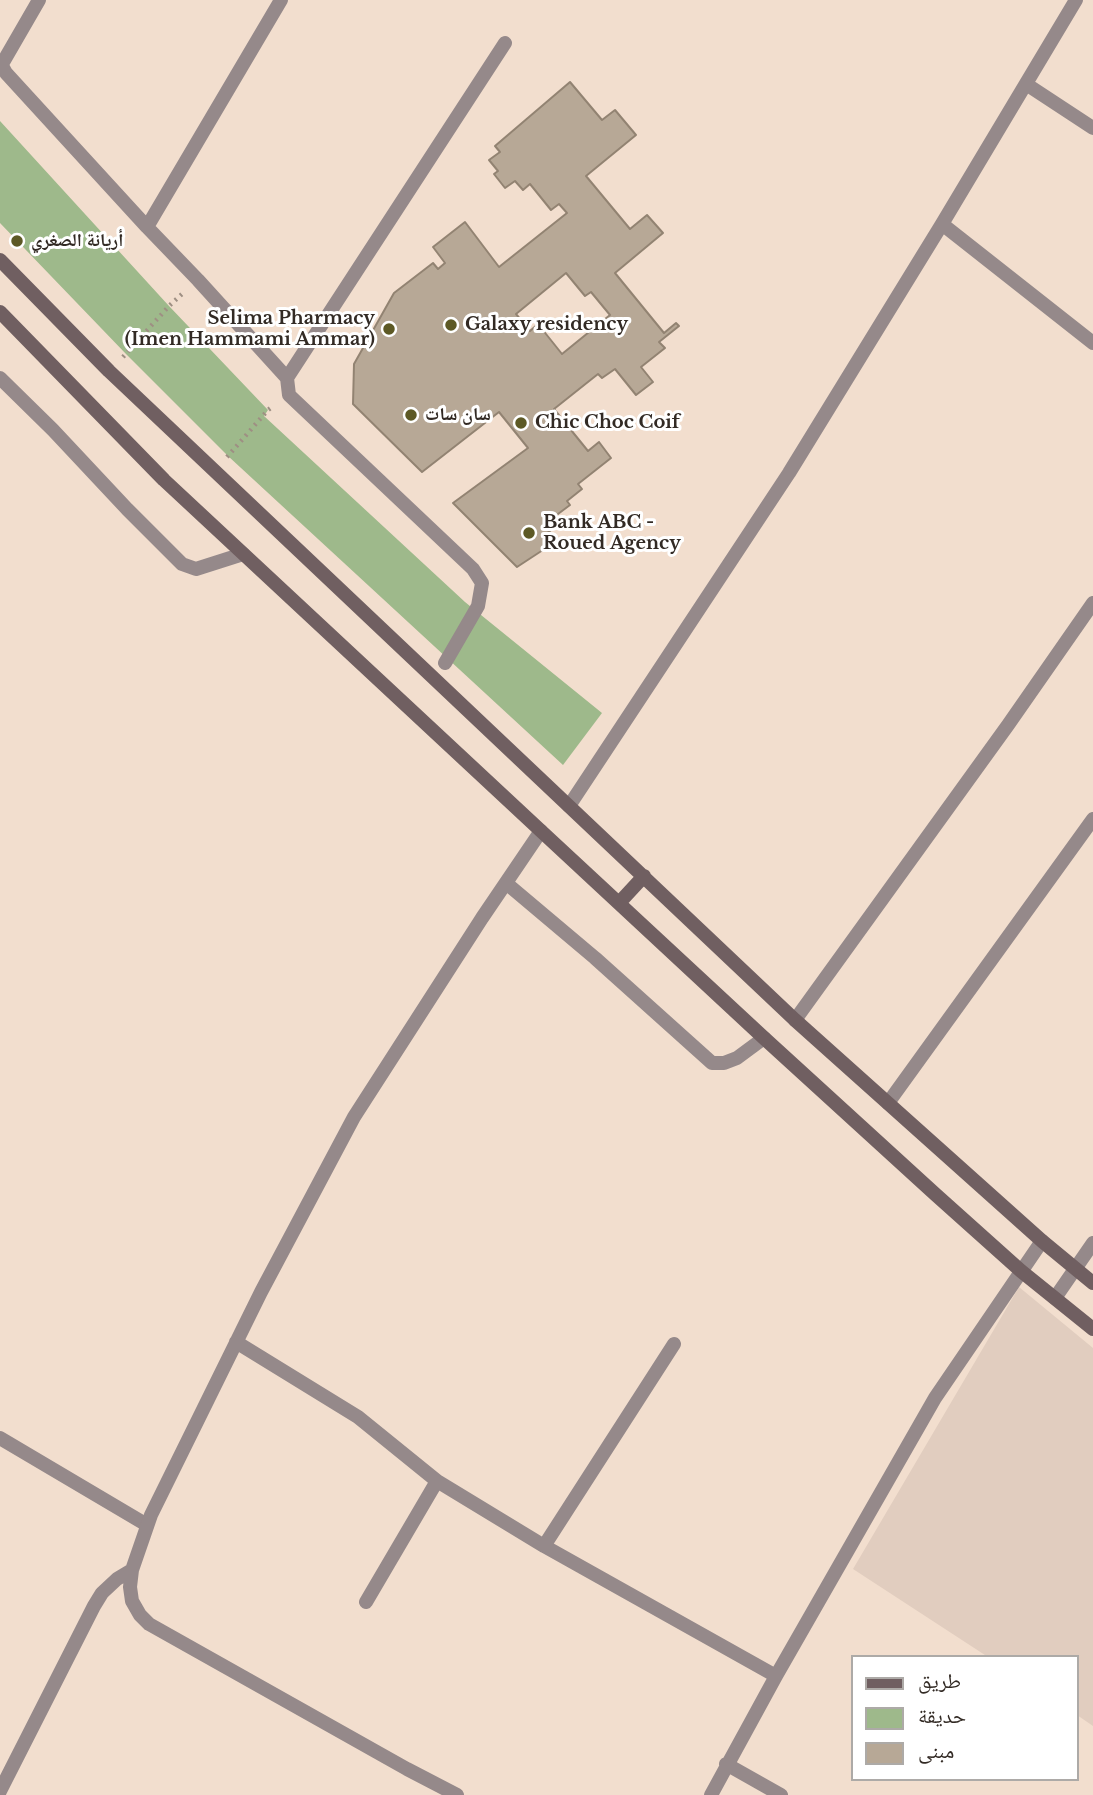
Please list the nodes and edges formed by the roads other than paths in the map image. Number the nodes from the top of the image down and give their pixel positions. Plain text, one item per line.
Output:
1 (39, 0) edge
2 (281, 0) edge
3 (1076, 0) edge
4 (505, 43) dead end
5 (1, 63) edge
6 (1026, 85) junction
7 (1093, 128) edge
8 (942, 224) junction
9 (147, 227) junction
10 (0, 260) edge
11 (0, 313) edge
12 (1093, 343) edge
13 (0, 378) edge
14 (287, 378) junction
15 (243, 554) junction
16 (1093, 603) edge
17 (445, 663) dead end
18 (569, 806) junction
19 (1093, 819) edge
20 (541, 831) junction
21 (644, 876) junction
22 (506, 883) junction
23 (619, 903) junction
24 (795, 1020) junction
25 (764, 1038) junction
26 (888, 1103) junction
27 (1042, 1241) junction
28 (1093, 1242) edge
29 (1076, 1269) junction
30 (1021, 1271) junction
31 (1093, 1283) edge
32 (1055, 1298) junction
33 (1093, 1329) edge
34 (236, 1342) junction
35 (674, 1344) dead end
36 (0, 1438) edge
37 (437, 1481) junction
38 (147, 1525) junction
39 (544, 1546) junction
40 (132, 1570) junction
41 (366, 1602) dead end
42 (776, 1676) junction
43 (726, 1764) junction
44 (0, 1791) edge
45 (457, 1795) edge
46 (711, 1795) edge
47 (781, 1795) edge

1 - 5 street
2 - 9 street
3 - 6 street
4 - 14 street
5 - 9 street
6 - 7 street
6 - 8 street
8 - 12 street
8 - 18 street
9 - 14 street
10 - 18 street
11 - 15 street
13 - 15 street
14 - 17 street
15 - 20 street
16 - 24 street
18 - 21 street
19 - 26 street
20 - 22 street
20 - 23 street
21 - 23 street
21 - 24 street
22 - 25 street
22 - 34 street
23 - 25 street
24 - 26 street
25 - 30 street
26 - 27 street
27 - 29 street
27 - 30 street
28 - 29 street
29 - 31 street
29 - 32 street
30 - 32 street
30 - 42 street
32 - 33 street
34 - 37 street
34 - 38 street
35 - 39 street
36 - 38 street
37 - 39 street
37 - 41 street
38 - 40 street
39 - 42 street
40 - 44 street
40 - 45 street
42 - 43 street
43 - 46 street
43 - 47 street

